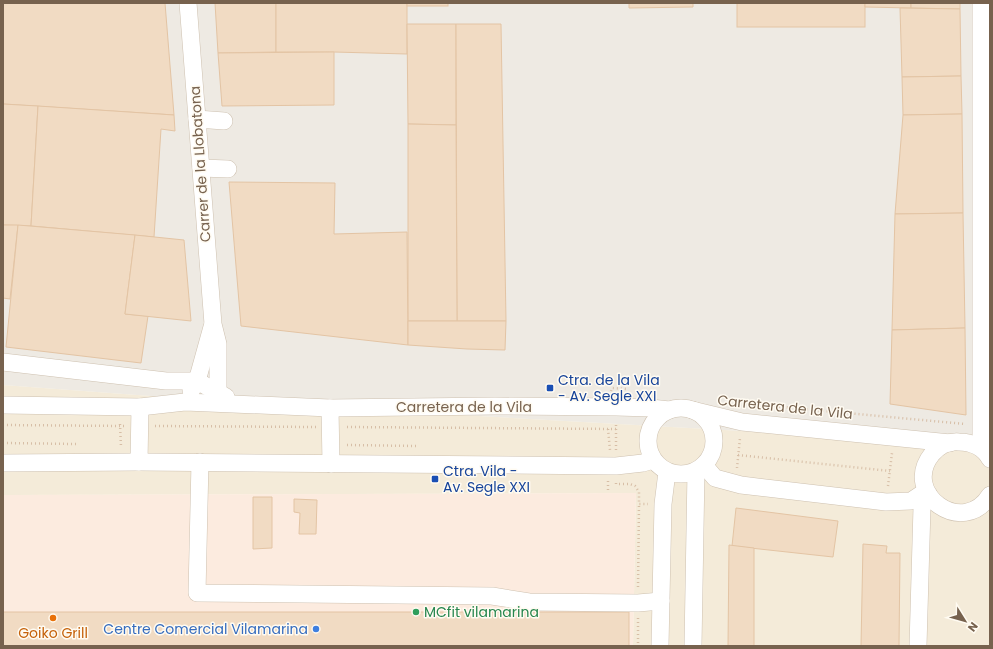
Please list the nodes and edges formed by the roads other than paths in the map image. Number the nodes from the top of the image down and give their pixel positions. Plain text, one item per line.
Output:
1 (188, 3) edge
2 (981, 3) edge
3 (197, 119) junction
4 (224, 120) dead end
5 (201, 168) junction
6 (228, 169) dead end
7 (213, 324) junction
8 (3, 362) edge
9 (197, 381) junction
10 (218, 393) junction
11 (184, 402) junction
12 (240, 404) junction
13 (3, 405) edge
14 (140, 407) junction
15 (330, 408) junction
16 (669, 410) junction
17 (692, 410) junction
18 (950, 443) junction
19 (987, 455) edge
20 (653, 460) junction
21 (3, 462) edge
22 (139, 462) junction
23 (200, 462) junction
24 (330, 464) junction
25 (700, 468) junction
26 (667, 472) junction
27 (928, 493) junction
28 (990, 495) edge
29 (970, 511) junction
30 (990, 514) edge
31 (661, 601) junction
32 (660, 646) edge
33 (693, 646) edge
34 (918, 646) edge

1 - 3 street, Carrer de la Llobatona
2 - 19 street
3 - 4 street
3 - 5 street, Carrer de la Llobatona
5 - 6 street
5 - 7 street, Carrer de la Llobatona
7 - 9 street, Carrer de la Llobatona
7 - 10 street, Carrer de la Llobatona
8 - 9 street
9 - 10 street
9 - 11 street, Carrer de la Llobatona
10 - 12 street
11 - 12 street, Carretera de la Vila
11 - 14 street, Carretera de la Vila
12 - 15 street, Carretera de la Vila
13 - 14 street, Carretera de la Vila
14 - 22 street
15 - 16 street, Carretera de la Vila
15 - 24 street
16 - 17 street
16 - 20 street
17 - 18 street, Carretera de la Vila
17 - 25 street
18 - 19 street, Carretera de la Vila
18 - 27 street
20 - 24 street
20 - 26 street
21 - 22 street
22 - 23 street
23 - 24 street
23 - 31 street
25 - 26 street
25 - 27 street
25 - 33 street
26 - 31 street
27 - 29 street
27 - 34 street
28 - 29 street
29 - 30 street
31 - 32 street

